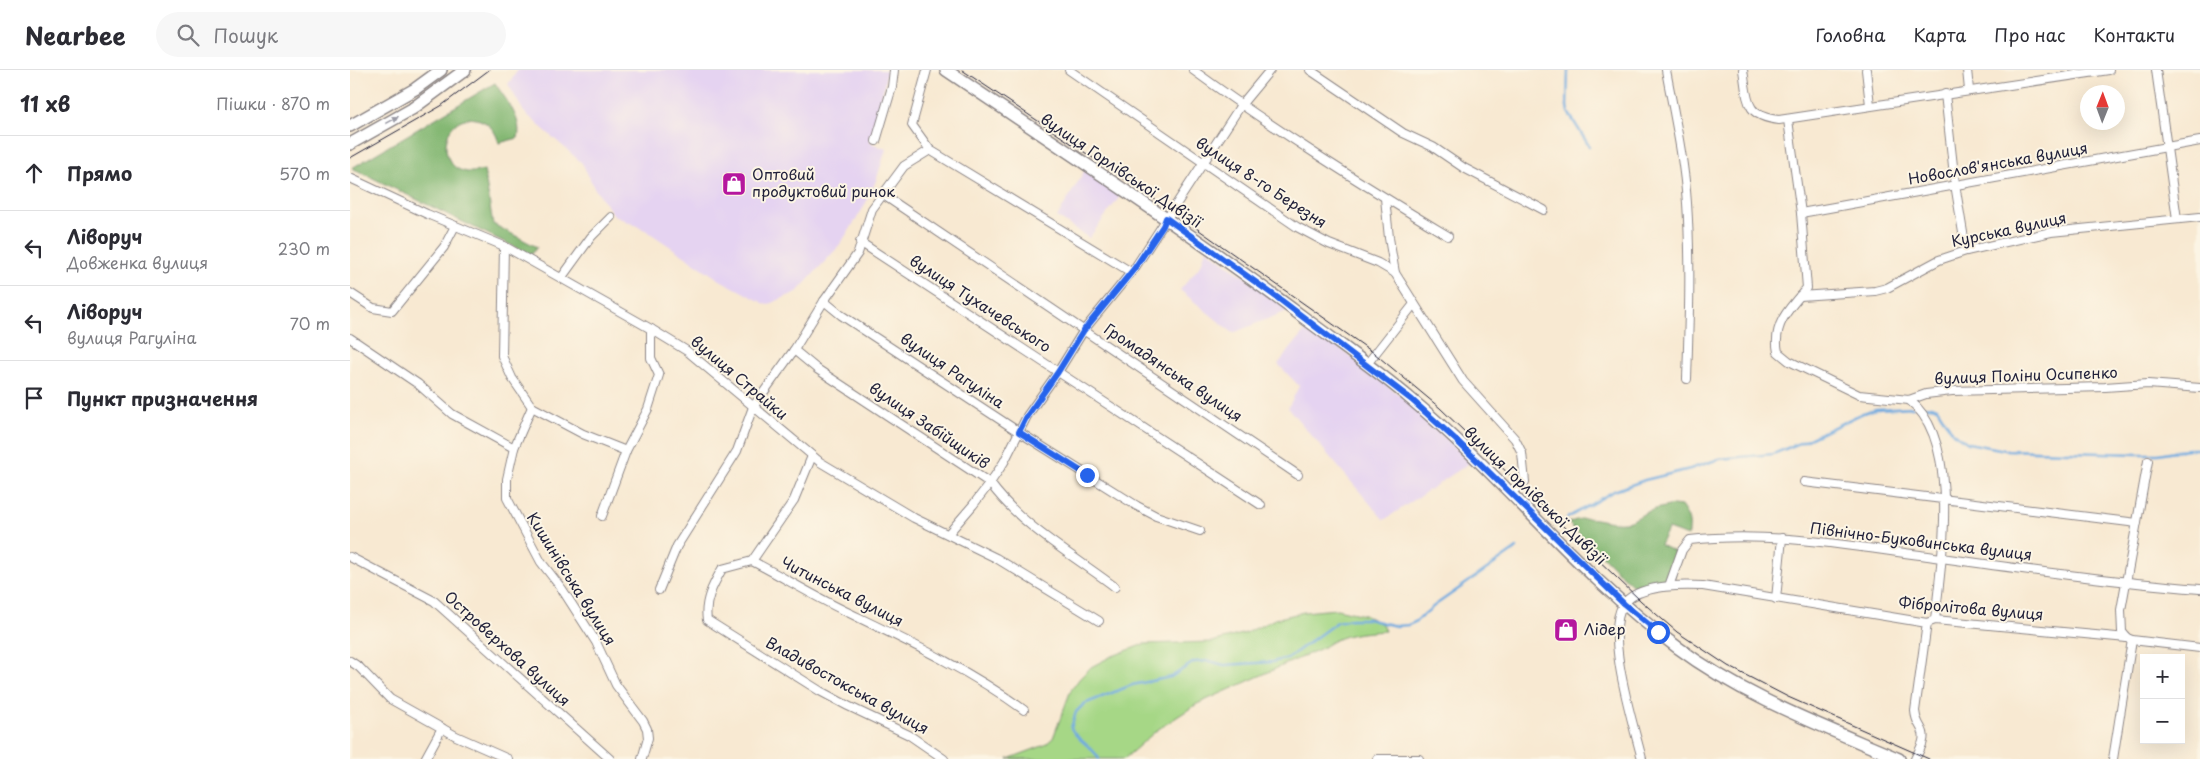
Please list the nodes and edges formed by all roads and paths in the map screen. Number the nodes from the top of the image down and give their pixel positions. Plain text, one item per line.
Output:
1 (441, 70) edge
2 (465, 70) edge
3 (894, 70) edge
4 (927, 70) edge
5 (946, 70) edge
6 (1069, 70) edge
7 (1194, 70) edge
8 (1270, 70) edge
9 (1310, 70) edge
10 (1666, 70) edge
11 (1743, 70) edge
12 (1866, 70) edge
13 (1967, 70) edge
14 (2110, 70) edge
15 (2156, 70) edge
16 (2068, 72) edge
17 (1970, 90) junction
18 (1946, 94) junction
19 (1241, 105) junction
20 (1870, 105) junction
21 (1788, 120) junction
22 (350, 126) edge
23 (876, 141) dead end
24 (2200, 141) edge
25 (350, 144) edge
26 (2168, 147) junction
27 (930, 150) junction
28 (1204, 162) junction
29 (350, 178) edge
30 (1955, 184) junction
31 (882, 194) junction
32 (1385, 198) junction
33 (1544, 210) dead end
34 (1801, 213) junction
35 (611, 216) dead end
36 (2200, 217) edge
37 (1166, 218) junction
38 (2177, 219) junction
39 (455, 226) junction
40 (1448, 236) dead end
41 (860, 242) junction
42 (504, 246) junction
43 (1966, 251) junction
44 (1131, 272) junction
45 (1395, 273) junction
46 (562, 277) junction
47 (350, 293) edge
48 (1800, 296) junction
49 (824, 301) junction
50 (1414, 304) junction
51 (650, 329) junction
52 (1084, 330) junction
53 (350, 338) edge
54 (794, 350) junction
55 (1367, 364) junction
56 (1058, 372) junction
57 (1687, 379) dead end
58 (2200, 388) edge
59 (1913, 404) junction
60 (532, 407) junction
61 (753, 407) junction
62 (1019, 432) junction
63 (514, 448) junction
64 (626, 451) junction
65 (812, 456) junction
66 (2148, 461) dead end
67 (1298, 475) dead end
68 (1804, 482) dead end
69 (990, 483) junction
70 (1510, 493) junction
71 (1945, 500) junction
72 (1260, 504) dead end
73 (602, 516) dead end
74 (2137, 523) junction
75 (1200, 530) dead end
76 (948, 534) junction
77 (1782, 538) junction
78 (350, 557) edge
79 (1942, 558) junction
80 (752, 561) junction
81 (2126, 583) junction
82 (1669, 586) junction
83 (1115, 587) dead end
84 (2200, 589) edge
85 (659, 590) dead end
86 (1776, 599) junction
87 (1624, 604) junction
88 (1099, 621) dead end
89 (1931, 621) junction
90 (2130, 639) junction
91 (2200, 648) edge
92 (350, 661) edge
93 (1024, 710) dead end
94 (442, 728) junction
95 (1398, 758) edge
96 (425, 759) edge
97 (508, 759) edge
98 (610, 759) edge
99 (642, 759) edge
100 (944, 759) edge
101 (1377, 759) edge
102 (1419, 759) edge
103 (1642, 759) edge
104 (1899, 759) edge
105 (1915, 759) edge
106 (2113, 759) edge

1 - 22 main road
25 -> 2 main road
3 - 23 street
4 - 27 street
5 - 37 main road, вулиця Горлівської Дивізії
6 - 28 street, вулиця 8-го Березня
7 - 19 street
8 - 19 street
9 - 33 street
10 - 57 street
11 - 21 street
12 - 20 street
13 - 17 street
14 - 16 street
15 - 26 street
16 - 17 street
17 - 18 street
18 - 20 street
18 - 30 street
19 - 28 street
19 - 32 street
20 - 21 street
21 - 34 street, вулиця Поліни Осипенко
24 - 26 street, Новослов'янська вулиця
26 - 30 street, Новослов'янська вулиця
26 - 38 street
27 - 31 street
27 - 44 street
28 - 37 street
28 - 45 street, вулиця 8-го Березня
29 - 39 street, вулиця Страйки
30 - 34 street, Новослов'янська вулиця
30 - 43 street
31 - 41 street
31 - 52 street, Громадянська вулиця
32 - 40 street
32 - 45 street
34 - 48 street, вулиця Поліни Осипенко
35 - 46 street
36 - 38 street, Курська вулиця
37 - 44 street
37 - 55 main road, вулиця Горлівської Дивізії
38 - 43 street, Курська вулиця
39 - 42 street, вулиця Страйки
39 - 47 street
41 - 49 street
41 - 56 street, вулиця Тухачевського
42 - 46 street, вулиця Страйки
42 - 60 street
43 - 48 street, Курська вулиця
44 - 52 street
45 - 50 street
46 - 51 street, вулиця Страйки
48 - 59 street, вулиця Поліни Осипенко
49 - 54 street
49 - 62 street, вулиця Рагуліна
50 - 55 street
50 - 70 street
51 - 61 street, вулиця Страйки
51 - 64 street
52 - 56 street
52 - 67 street, Громадянська вулиця
53 - 63 street
54 - 61 street
54 - 69 street, вулиця Забійщиків
55 - 70 main road, вулиця Горлівської Дивізії
56 - 62 street
56 - 72 street, вулиця Тухачевського
58 - 59 street, вулиця Поліни Осипенко
59 - 71 street
60 - 63 street, Кишинівська вулиця
60 - 64 street
61 - 65 street, вулиця Страйки
61 - 85 street
62 - 69 street
62 - 75 street, вулиця Рагуліна
63 - 99 street, Кишинівська вулиця
64 - 73 street
65 - 76 street, вулиця Страйки
65 - 80 street
66 - 74 street
68 - 71 street
69 - 76 street
69 - 83 street, вулиця Забійщиків
70 - 87 main road, вулиця Горлівської Дивізії
71 - 74 street
71 - 79 street
74 - 81 street
76 - 88 street, вулиця Страйки
77 - 79 street, Північно-Буковинська вулиця
77 - 82 street, Північно-Буковинська вулиця
77 - 86 street
78 - 98 street, Островерхова вулиця
79 - 81 street, Північно-Буковинська вулиця
79 - 89 street
80 - 93 street, Читинська вулиця
80 - 100 street, Владивостокська вулиця
81 - 84 street, Північно-Буковинська вулиця
81 - 90 street
82 - 86 street, Фібролітова вулиця
82 - 87 street, Фібролітова вулиця
86 - 89 street, Фібролітова вулиця
87 - 103 street
87 - 104 main road, вулиця Горлівської Дивізії
89 - 90 street, Фібролітова вулиця
89 - 105 street
90 - 91 street, Фібролітова вулиця
90 - 106 street
92 - 94 street
94 - 96 street
94 - 97 street
95 - 101 street
95 - 102 street

